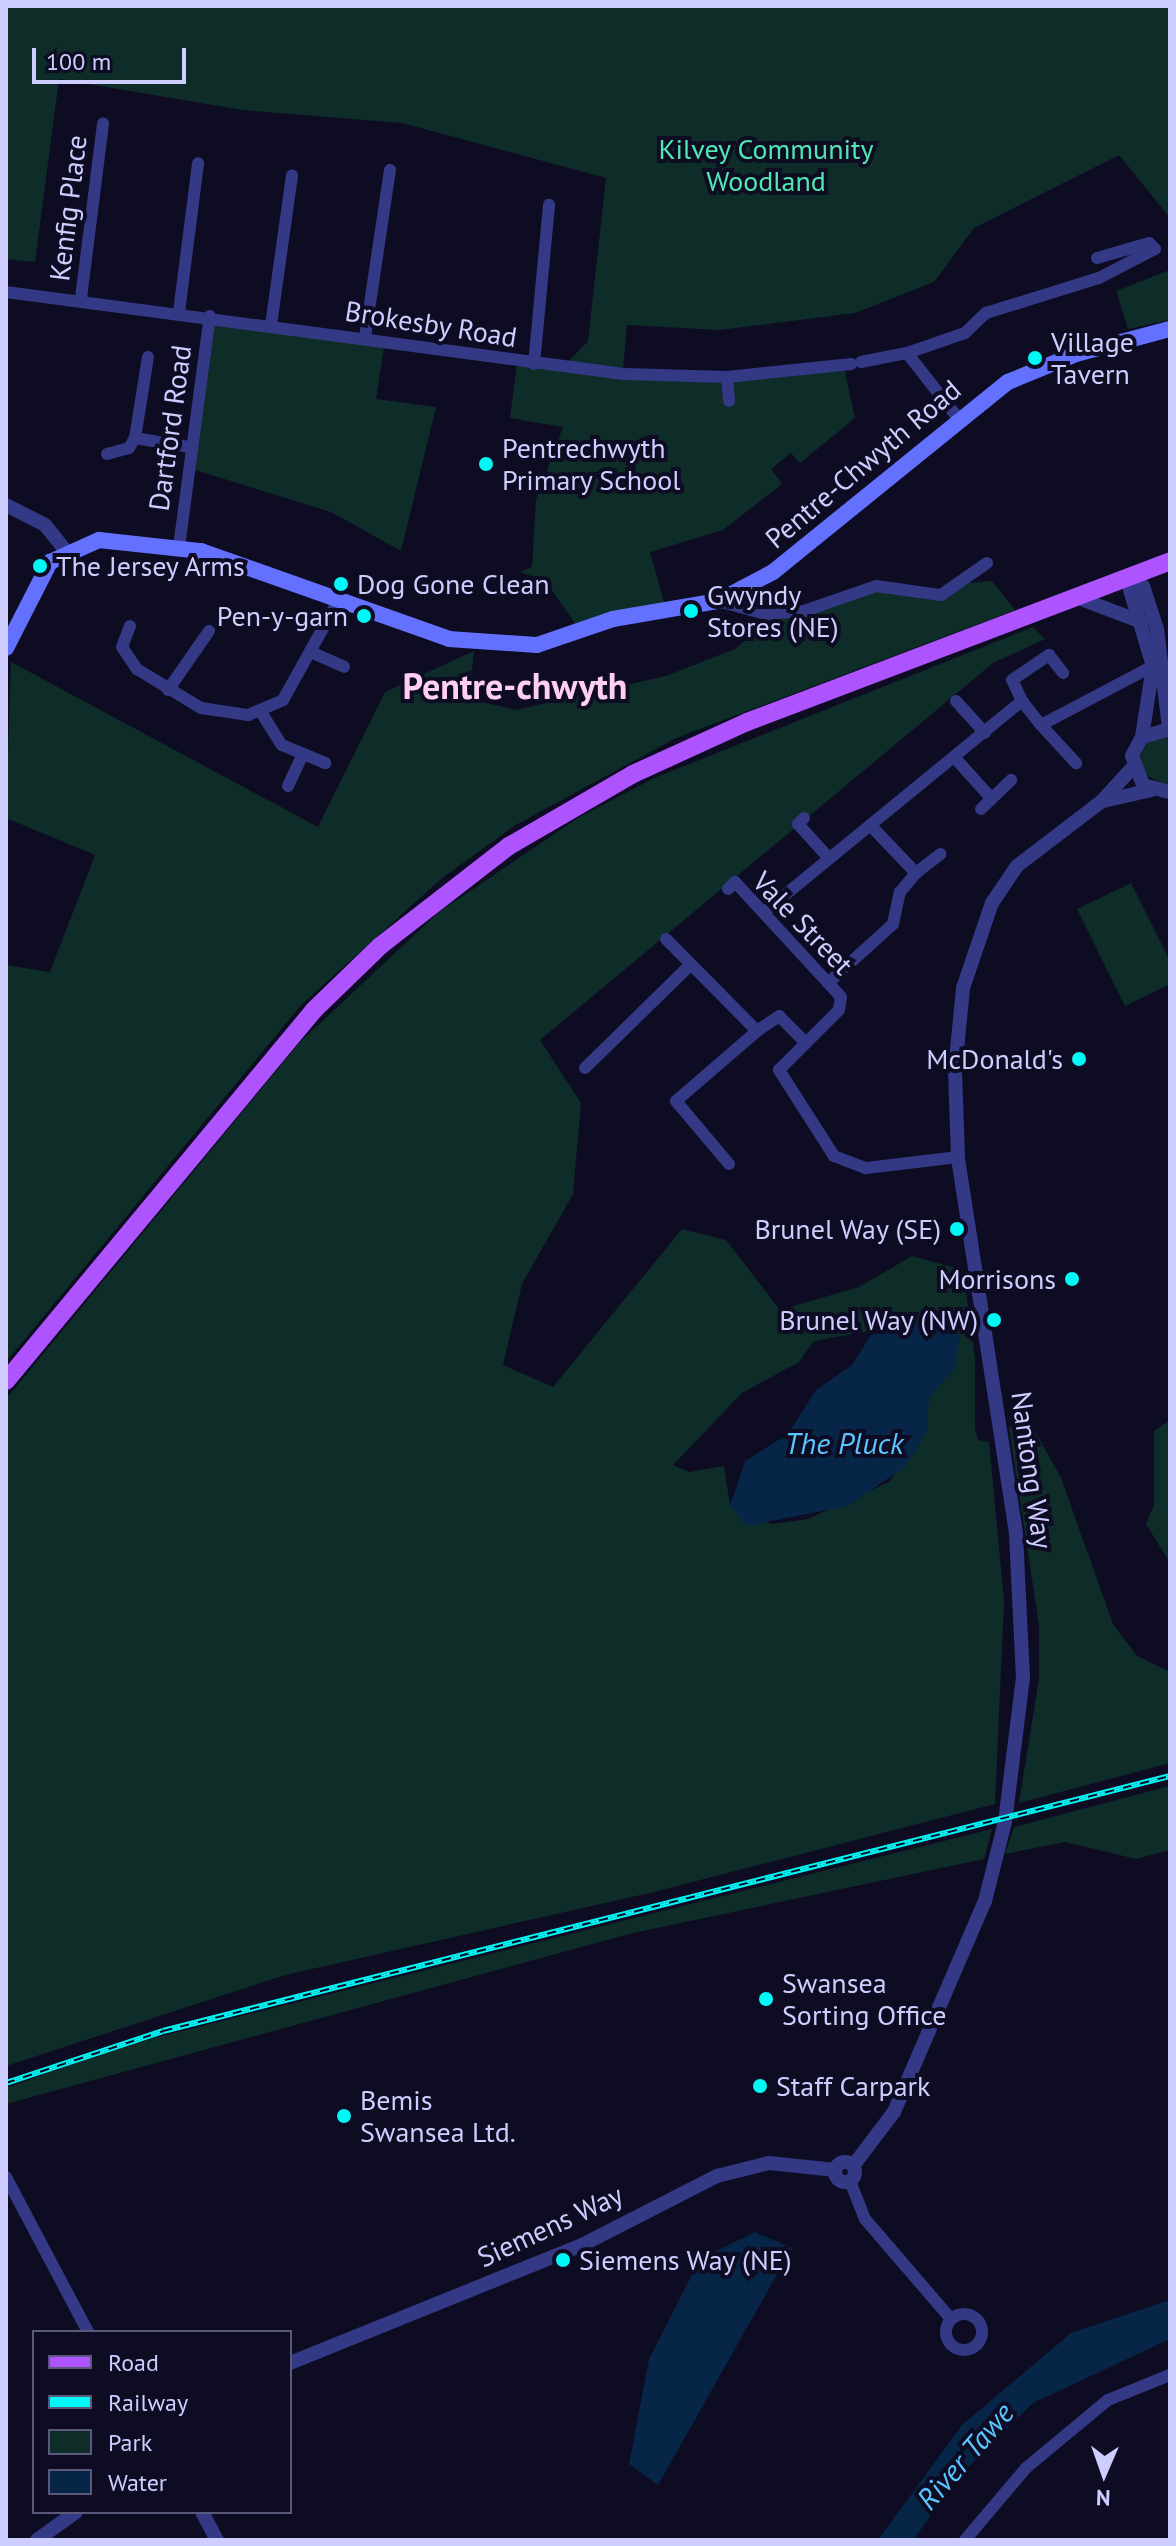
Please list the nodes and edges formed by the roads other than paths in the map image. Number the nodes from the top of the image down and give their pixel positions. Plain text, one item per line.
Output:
1 (103, 123) dead end
2 (198, 163) dead end
3 (390, 170) dead end
4 (292, 175) dead end
5 (549, 205) dead end
6 (1097, 258) dead end
7 (6, 292) edge
8 (81, 298) junction
9 (179, 312) junction
10 (210, 316) junction
11 (271, 325) junction
12 (1169, 330) edge
13 (365, 337) junction
14 (907, 353) junction
15 (148, 357) dead end
16 (534, 364) junction
17 (727, 377) junction
18 (729, 401) dead end
19 (958, 418) junction
20 (135, 438) junction
21 (190, 447) junction
22 (107, 454) dead end
23 (6, 505) edge
24 (179, 547) junction
25 (66, 551) junction
26 (1170, 561) edge
27 (987, 563) dead end
28 (1134, 579) junction
29 (1081, 599) junction
30 (338, 601) junction
31 (718, 601) junction
32 (1142, 622) junction
33 (130, 626) dead end
34 (209, 631) dead end
35 (6, 648) edge
36 (313, 653) junction
37 (1153, 666) junction
38 (344, 667) dead end
39 (1063, 673) dead end
40 (168, 690) junction
41 (956, 701) dead end
42 (1022, 701) junction
43 (261, 712) junction
44 (1041, 725) junction
45 (1170, 728) edge
46 (985, 733) junction
47 (1142, 737) junction
48 (302, 756) junction
49 (955, 758) junction
50 (325, 763) dead end
51 (1076, 763) dead end
52 (1133, 767) junction
53 (1011, 780) dead end
54 (288, 786) dead end
55 (1164, 793) edge
56 (991, 798) junction
57 (1102, 801) junction
58 (981, 809) dead end
59 (804, 818) dead end
60 (872, 827) junction
61 (940, 854) dead end
62 (827, 856) junction
63 (916, 873) junction
64 (728, 889) dead end
65 (764, 912) junction
66 (666, 939) dead end
67 (690, 965) junction
68 (828, 983) junction
69 (757, 1031) junction
70 (805, 1042) junction
71 (585, 1068) dead end
72 (958, 1157) junction
73 (729, 1164) dead end
74 (6, 1381) edge
75 (851, 2174) junction
76 (6, 2177) edge
77 (951, 2319) dead end
78 (87, 2330) edge
79 (292, 2362) edge
80 (1170, 2375) edge
81 (73, 2514) edge
82 (203, 2514) edge
83 (37, 2540) edge
84 (217, 2540) edge
85 (965, 2540) edge

1 - 8 street, Kenfig Place
2 - 9 street
3 - 13 street
4 - 11 street
5 - 16 street
6 - 14 street, Brokesby Road
7 - 8 street, Brokesby Road
8 - 9 street, Brokesby Road
9 - 10 street, Brokesby Road
10 - 11 street, Brokesby Road
10 - 21 street, Dartford Road
11 - 13 street, Brokesby Road
12 - 19 main road, Pentre-Chwyth Road
13 - 16 street, Brokesby Road
14 - 17 street, Brokesby Road
14 - 19 street
15 - 20 street
16 - 17 street, Brokesby Road
17 - 18 street
19 - 31 main road, Pentre-Chwyth Road
20 - 21 street
20 - 22 street
21 - 24 street, Dartford Road
23 - 25 street
24 - 25 main road, Pentre-Chwyth Road
24 - 30 main road, Pentre-Chwyth Road
25 - 35 main road
26 - 28 main road
27 - 31 street
28 - 29 main road
28 - 32 street
28 - 45 street
29 - 32 street
29 - 74 main road
30 - 31 main road, Pentre-Chwyth Road
30 - 36 street
32 - 37 street
33 - 40 street
34 - 40 street
36 - 38 street
36 - 43 street
37 - 44 street
37 - 47 street
39 - 42 street
40 - 43 street
41 - 46 street
42 - 44 street
42 - 46 street
43 - 48 street
44 - 51 street
45 - 47 street
46 - 49 street
47 - 52 street
48 - 50 street
48 - 54 street
49 - 56 street
49 - 60 street
52 - 55 street
52 - 57 street, Nantong Way
53 - 56 street
55 - 57 street, Nantong Way
56 - 58 street
57 - 72 street, Nantong Way
59 - 62 street
60 - 62 street
60 - 63 street
61 - 63 street
62 - 65 street
63 - 68 street
64 - 65 street, Vale Street
65 - 68 street, Vale Street
66 - 67 street
67 - 69 street
67 - 71 street
68 - 70 street, Vale Street
69 - 70 street
69 - 73 street
70 - 72 street, Vale Street
72 - 75 street, Nantong Way
75 - 77 street
75 - 79 street, Siemens Way
76 - 78 street
80 - 85 street
81 - 83 street
82 - 84 street

